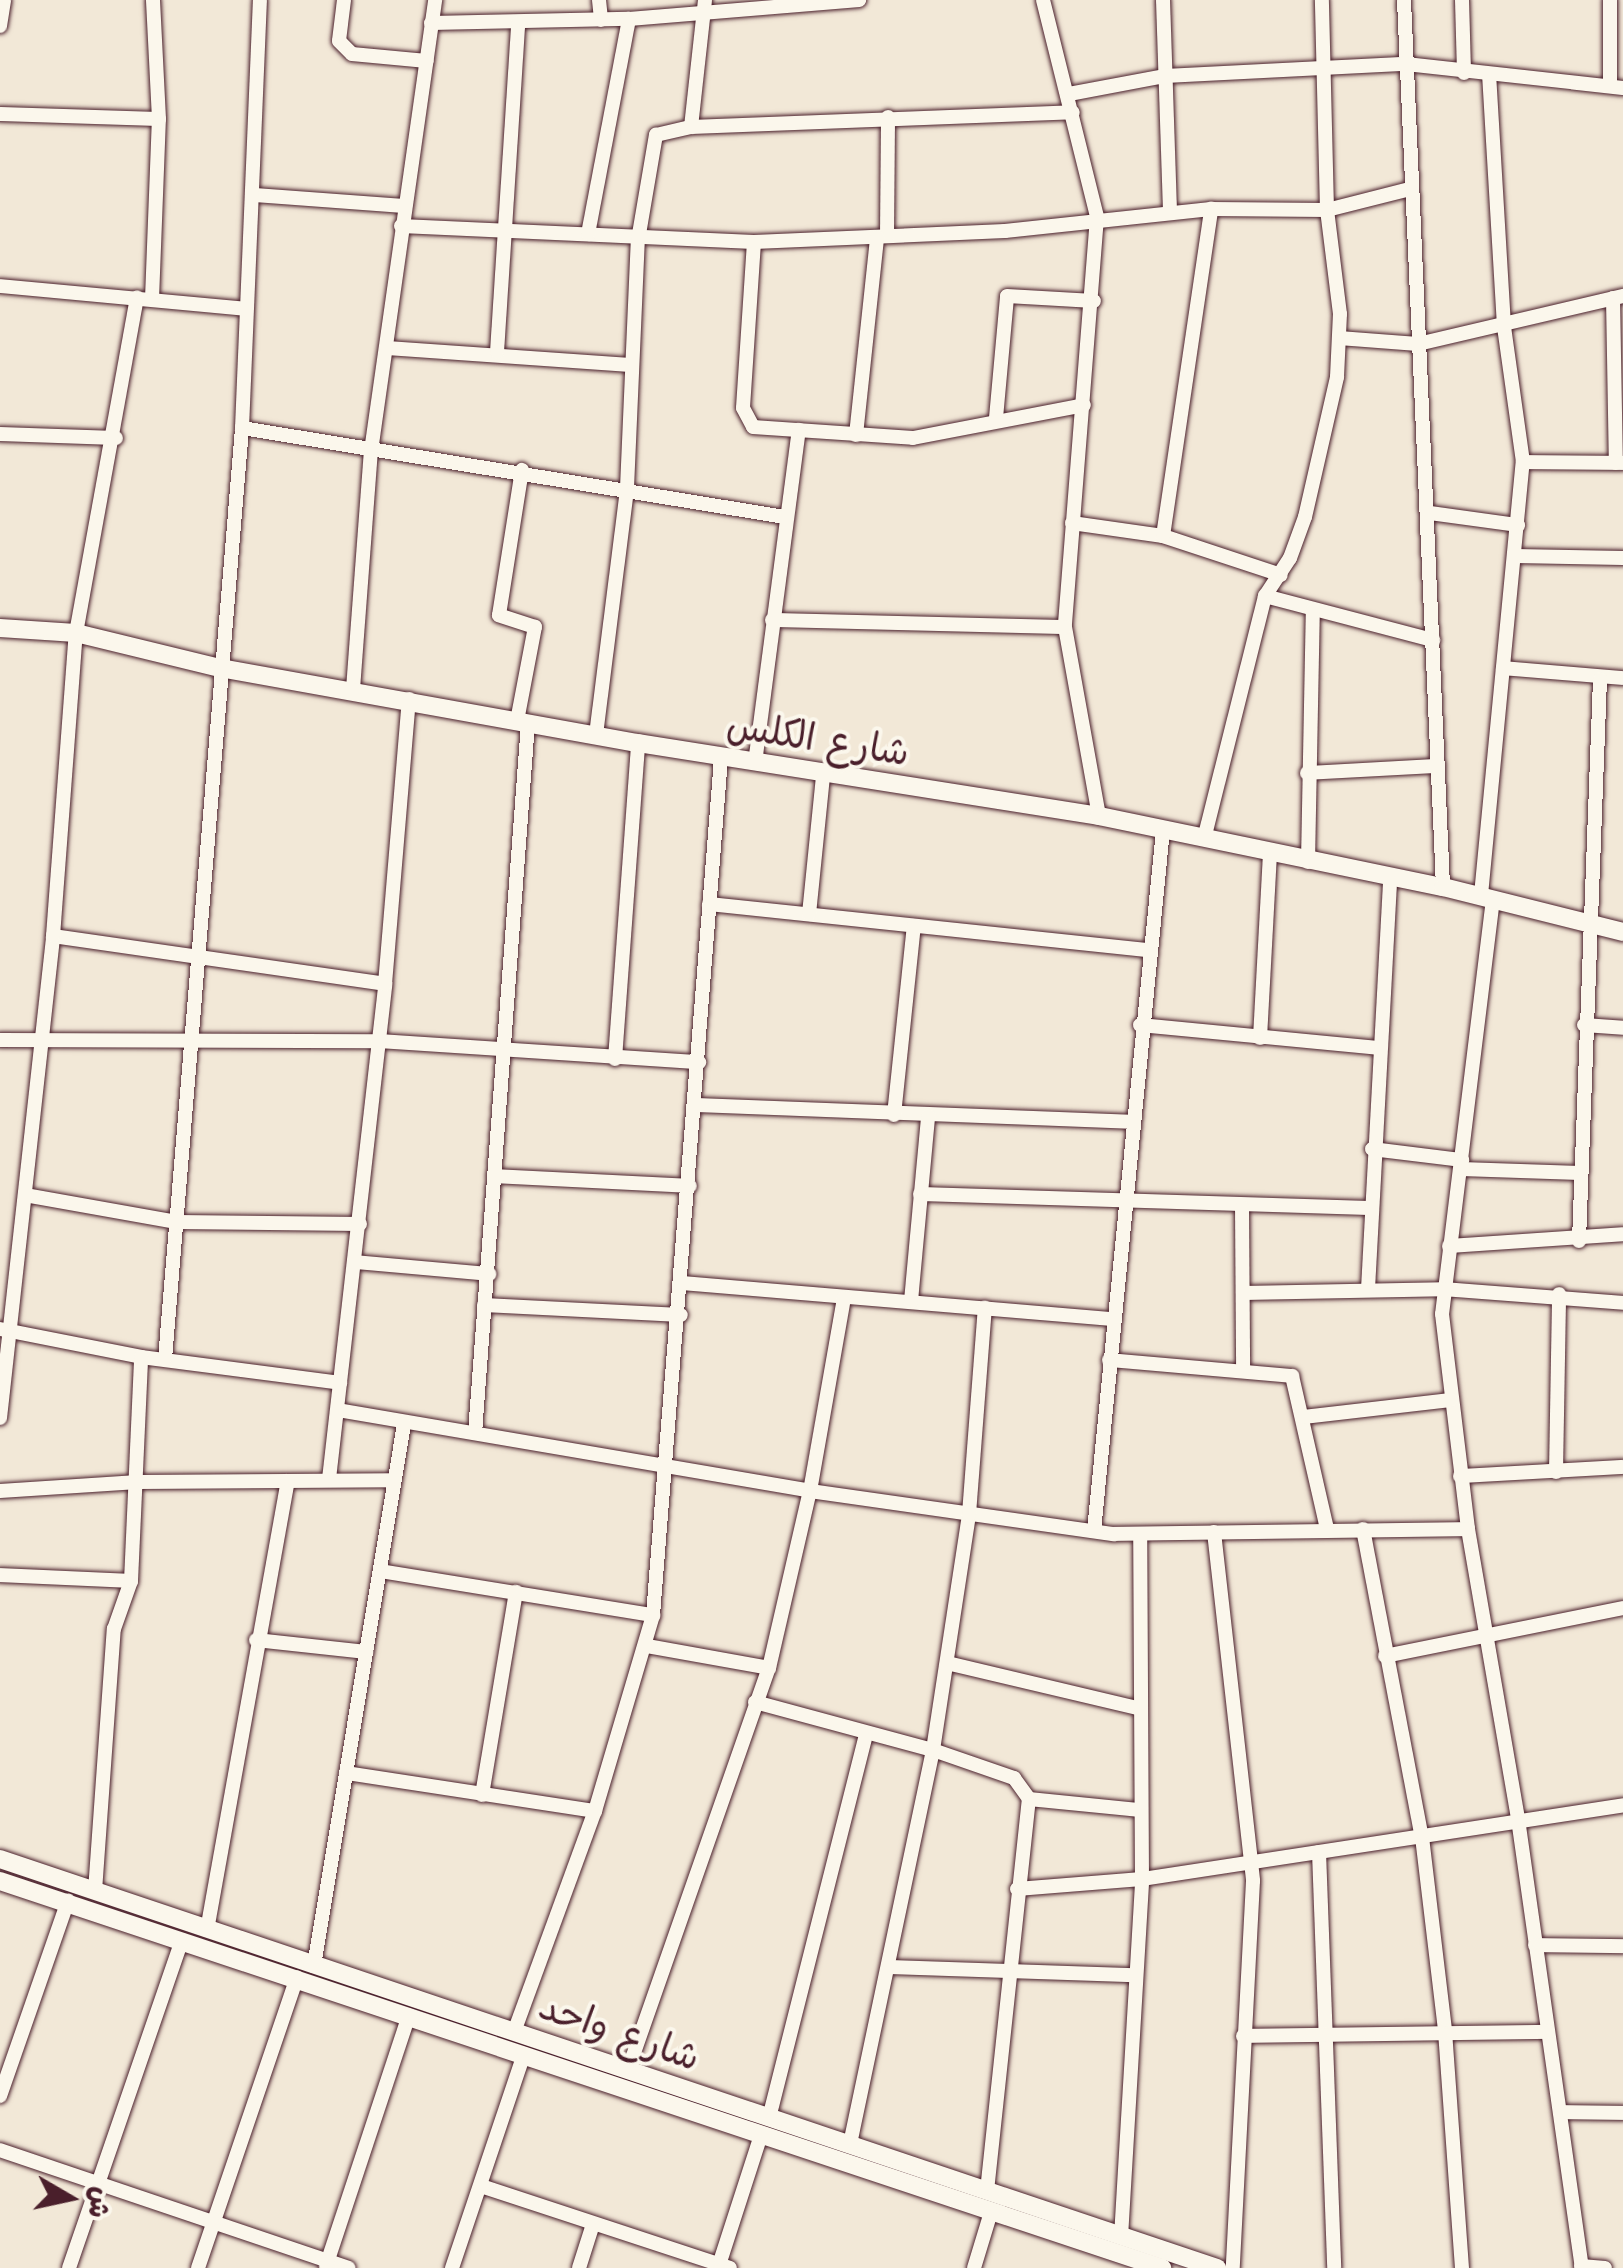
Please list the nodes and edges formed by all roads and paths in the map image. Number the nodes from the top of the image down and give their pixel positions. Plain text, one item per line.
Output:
1 (4, 0) edge
2 (153, 0) edge
3 (260, 0) edge
4 (344, 0) edge
5 (435, 0) edge
6 (599, 0) edge
7 (859, 0) edge
8 (1043, 0) edge
9 (1162, 0) edge
10 (1322, 0) edge
11 (1404, 0) edge
12 (1462, 0) edge
13 (1610, 0) edge
14 (823, 1) edge
15 (704, 7) edge
16 (629, 19) junction
17 (602, 20) junction
18 (432, 23) junction
19 (518, 24) junction
20 (0, 26) edge
21 (427, 61) junction
22 (1406, 64) junction
23 (1323, 70) junction
24 (1464, 73) junction
25 (1489, 74) junction
26 (1166, 76) junction
27 (1616, 87) edge
28 (1069, 94) junction
29 (1073, 112) junction
30 (0, 114) edge
31 (888, 117) junction
32 (159, 118) junction
33 (691, 126) junction
34 (1410, 189) junction
35 (255, 195) junction
36 (404, 206) junction
37 (1211, 208) junction
38 (1327, 210) junction
39 (1170, 211) junction
40 (1096, 216) junction
41 (401, 226) junction
42 (588, 234) junction
43 (501, 235) junction
44 (882, 237) junction
45 (638, 240) junction
46 (754, 242) junction
47 (0, 286) edge
48 (1618, 297) edge
49 (144, 298) junction
50 (1094, 301) junction
51 (246, 310) junction
52 (1504, 326) junction
53 (1339, 338) junction
54 (1418, 344) junction
55 (387, 348) junction
56 (497, 352) junction
57 (630, 365) junction
58 (1084, 405) junction
59 (996, 418) junction
60 (242, 428) junction
61 (799, 430) junction
62 (0, 434) edge
63 (856, 436) junction
64 (116, 438) junction
65 (370, 452) junction
66 (1523, 462) junction
67 (1619, 463) edge
68 (522, 470) junction
69 (628, 488) junction
70 (1430, 514) junction
71 (785, 517) junction
72 (1072, 523) junction
73 (1518, 525) junction
74 (1163, 536) junction
75 (1515, 556) junction
76 (1623, 558) edge
77 (1281, 575) junction
78 (1264, 596) junction
79 (1313, 611) junction
80 (772, 620) junction
81 (1064, 627) junction
82 (0, 628) edge
83 (76, 633) junction
84 (1433, 640) junction
85 (220, 668) junction
86 (1503, 668) junction
87 (1623, 678) edge
88 (1600, 679) junction
89 (353, 688) junction
90 (409, 699) junction
91 (522, 722) junction
92 (596, 734) junction
93 (638, 744) junction
94 (721, 758) junction
95 (755, 763) junction
96 (1437, 766) junction
97 (1307, 772) junction
98 (823, 775) junction
99 (1099, 816) junction
100 (1163, 830) junction
101 (1204, 839) junction
102 (1270, 854) junction
103 (1308, 862) junction
104 (1390, 877) junction
105 (1444, 886) junction
106 (1487, 897) junction
107 (709, 904) junction
108 (810, 914) junction
109 (1588, 925) junction
110 (914, 926) junction
111 (1623, 932) edge
112 (53, 936) junction
113 (1148, 950) junction
114 (200, 956) junction
115 (386, 984) junction
116 (1140, 1025) junction
117 (1584, 1025) junction
118 (1623, 1028) edge
119 (1260, 1038) junction
120 (40, 1039) junction
121 (0, 1040) edge
122 (379, 1040) junction
123 (191, 1041) junction
124 (1378, 1048) junction
125 (503, 1051) junction
126 (615, 1059) junction
127 (699, 1062) junction
128 (697, 1106) junction
129 (894, 1115) junction
130 (928, 1116) junction
131 (1130, 1122) junction
132 (1372, 1148) junction
133 (1462, 1165) junction
134 (1580, 1173) junction
135 (495, 1176) junction
136 (690, 1186) junction
137 (24, 1194) junction
138 (920, 1194) junction
139 (1124, 1197) junction
140 (1242, 1206) junction
141 (1370, 1208) junction
142 (177, 1222) junction
143 (360, 1224) junction
144 (1623, 1234) edge
145 (1579, 1240) junction
146 (1449, 1246) junction
147 (355, 1262) junction
148 (488, 1274) junction
149 (682, 1282) junction
150 (1368, 1289) junction
151 (1443, 1289) junction
152 (1243, 1293) junction
153 (1559, 1294) junction
154 (844, 1298) junction
155 (911, 1301) junction
156 (1623, 1302) edge
157 (484, 1305) junction
158 (985, 1308) junction
159 (682, 1316) junction
160 (1112, 1319) junction
161 (4, 1330) edge
162 (140, 1357) junction
163 (165, 1360) junction
164 (1109, 1360) junction
165 (1242, 1369) junction
166 (340, 1383) junction
167 (1450, 1400) junction
168 (338, 1410) junction
169 (1304, 1417) junction
170 (0, 1418) edge
171 (404, 1424) junction
172 (475, 1433) junction
173 (668, 1462) junction
174 (1623, 1467) edge
175 (1556, 1472) junction
176 (1460, 1476) junction
177 (328, 1479) junction
178 (394, 1480) junction
179 (138, 1482) junction
180 (288, 1482) junction
181 (810, 1491) junction
182 (0, 1492) edge
183 (969, 1514) junction
184 (1327, 1529) junction
185 (1468, 1529) junction
186 (1364, 1530) junction
187 (1094, 1531) junction
188 (1214, 1532) junction
189 (1140, 1534) junction
190 (380, 1572) junction
191 (0, 1575) edge
192 (131, 1581) junction
193 (516, 1592) junction
194 (1623, 1608) edge
195 (654, 1615) junction
196 (1486, 1636) junction
197 (256, 1640) junction
198 (647, 1646) junction
199 (366, 1652) junction
200 (1386, 1656) junction
201 (947, 1663) junction
202 (769, 1668) junction
203 (755, 1702) junction
204 (1138, 1708) junction
205 (866, 1736) junction
206 (934, 1750) junction
207 (346, 1773) junction
208 (482, 1795) junction
209 (1029, 1798) junction
210 (1623, 1805) edge
211 (1140, 1810) junction
212 (595, 1811) junction
213 (1518, 1819) junction
214 (1422, 1837) junction
215 (1319, 1852) junction
216 (0, 1860) edge
217 (1252, 1862) junction
218 (1142, 1878) junction
219 (0, 1881) edge
220 (1016, 1889) junction
221 (96, 1892) junction
222 (68, 1901) junction
223 (207, 1930) junction
224 (182, 1940) junction
225 (1536, 1945) junction
226 (1623, 1946) edge
227 (314, 1966) junction
228 (889, 1967) junction
229 (1006, 1971) junction
230 (1135, 1975) junction
231 (297, 1977) junction
232 (409, 2015) junction
233 (437, 2016) junction
234 (1445, 2031) junction
235 (514, 2032) junction
236 (1547, 2032) junction
237 (1326, 2033) junction
238 (1243, 2036) junction
239 (524, 2054) junction
240 (628, 2070) junction
241 (0, 2096) edge
242 (1560, 2112) junction
243 (1623, 2113) edge
244 (765, 2127) junction
245 (850, 2144) junction
246 (0, 2150) edge
247 (96, 2184) junction
248 (481, 2186) junction
249 (987, 2191) junction
250 (1018, 2210) junction
251 (992, 2212) junction
252 (214, 2223) junction
253 (592, 2224) junction
254 (1121, 2236) junction
255 (326, 2264) edge
256 (722, 2266) edge
257 (1582, 2267) edge
258 (69, 2268) edge
259 (198, 2268) edge
260 (349, 2268) edge
261 (452, 2268) edge
262 (579, 2268) edge
263 (974, 2268) edge
264 (1162, 2268) edge
265 (1217, 2268) edge
266 (1233, 2268) edge
267 (1334, 2268) edge
268 (1462, 2268) edge
269 (1605, 2268) edge

1 - 20 street
2 - 32 street
3 - 35 street
4 - 21 street
5 - 18 street
6 - 17 street
7 - 14 street
8 - 28 street
9 - 26 street
10 - 23 street
11 - 22 street
12 - 24 street
13 - 27 street
14 - 15 street
15 - 16 street
15 - 33 street
16 - 17 street
16 - 42 street
17 - 19 street
18 - 19 street
18 - 21 street
19 - 43 street
21 - 36 street
22 - 23 street
22 - 24 street
22 - 34 street
23 - 26 street
23 - 38 street
24 - 25 street
25 - 27 street
25 - 52 street
26 - 28 street
26 - 39 street
28 - 29 street
29 - 31 street
29 - 40 street
30 - 32 street
31 - 33 street
31 - 44 street
32 - 49 street
33 - 45 street
34 - 38 street
34 - 54 street
35 - 36 street
35 - 51 street
36 - 41 street
37 - 38 street
37 - 39 street
37 - 74 street
38 - 53 street
39 - 40 street
40 - 44 street
40 - 50 street
41 - 43 street
41 - 55 street
42 - 43 street
42 - 45 street
43 - 56 street
44 - 46 street
44 - 63 street
45 - 46 street
45 - 57 street
46 - 61 street
47 - 49 street
48 - 52 street
48 - 67 street
49 - 51 street
49 - 64 street
50 - 58 street
50 - 59 street
51 - 60 street
52 - 54 street
52 - 66 street
53 - 54 street
53 - 77 street
54 - 70 street
55 - 56 street
55 - 65 street
56 - 57 street
57 - 69 street
58 - 59 street
58 - 72 street
59 - 63 street
60 - 65 street
60 - 85 street
61 - 63 street
61 - 71 street
62 - 64 street
64 - 83 street
65 - 68 street
65 - 89 street
66 - 67 street
66 - 73 street
68 - 69 street
68 - 91 street
69 - 71 street
69 - 92 street
70 - 73 street
70 - 84 street
71 - 80 street
72 - 74 street
72 - 81 street
73 - 75 street
74 - 77 street
75 - 76 street
75 - 86 street
77 - 78 street
78 - 79 street
78 - 101 street
79 - 84 street
79 - 97 street
80 - 81 street
80 - 95 street
81 - 99 street
82 - 83 street, شارع الكلس
83 - 85 street, شارع الكلس
83 - 112 street
84 - 96 street
85 - 89 street, شارع الكلس
85 - 114 street
86 - 88 street
86 - 106 street
87 - 88 street
88 - 109 street
89 - 90 street, شارع الكلس
90 - 91 street, شارع الكلس
90 - 115 street
91 - 92 street, شارع الكلس
91 - 125 street
92 - 93 street, شارع الكلس
93 - 94 street, شارع الكلس
93 - 126 street
94 - 95 street, شارع الكلس
94 - 107 street
95 - 98 street, شارع الكلس
96 - 97 street
96 - 105 street
97 - 103 street
98 - 99 street, شارع الكلس
98 - 108 street
99 - 100 street, شارع الكلس
100 - 101 street, شارع الكلس
100 - 113 street
101 - 102 street, شارع الكلس
102 - 103 street, شارع الكلس
102 - 119 street
103 - 104 street, شارع الكلس
104 - 105 street, شارع الكلس
104 - 124 street
105 - 106 street, شارع الكلس
106 - 109 street, شارع الكلس
106 - 133 street
107 - 108 street
107 - 127 street
108 - 110 street
109 - 111 street, شارع الكلس
109 - 117 street
110 - 113 street
110 - 129 street
112 - 114 street
112 - 120 street
113 - 116 street
114 - 115 street
114 - 123 street
115 - 122 street
116 - 119 street
116 - 131 street
117 - 118 street
117 - 134 street
119 - 124 street
120 - 121 street
120 - 123 street
120 - 137 street
122 - 123 street
122 - 125 street
122 - 143 street
123 - 142 street
124 - 132 street
125 - 126 street
125 - 135 street
126 - 127 street
127 - 128 street
128 - 129 street
128 - 136 street
129 - 130 street
130 - 131 street
130 - 138 street
131 - 139 street
132 - 133 street
132 - 141 street
133 - 134 street
133 - 146 street
134 - 145 street
135 - 136 street
135 - 148 street
136 - 149 street
137 - 142 street
137 - 161 street
138 - 139 street
138 - 155 street
139 - 140 street
139 - 160 street
140 - 141 street
140 - 152 street
141 - 150 street
142 - 143 street
142 - 163 street
143 - 147 street
144 - 145 street
145 - 146 street
146 - 151 street
147 - 148 street
147 - 166 street
148 - 157 street
149 - 154 street
149 - 159 street
150 - 151 street
150 - 152 street
151 - 153 street
151 - 167 street
152 - 165 street
153 - 156 street
153 - 175 street
154 - 155 street
154 - 181 street
155 - 158 street
157 - 159 street
157 - 172 street
158 - 160 street
158 - 183 street
159 - 173 street
160 - 164 street
161 - 162 street
161 - 170 street
162 - 163 street
162 - 179 street
163 - 166 street
164 - 165 street
164 - 187 street
165 - 169 street
166 - 168 street
167 - 169 street
167 - 176 street
168 - 171 street
168 - 177 street
169 - 184 street
171 - 172 street
171 - 178 street
172 - 173 street
173 - 181 street
173 - 195 street
174 - 175 street
175 - 176 street
176 - 185 street
177 - 178 street
177 - 180 street
178 - 190 street
179 - 180 street
179 - 182 street
179 - 192 street
180 - 197 street
181 - 183 street
181 - 202 street
183 - 187 street
183 - 201 street
184 - 186 street
184 - 188 street
185 - 186 street
185 - 196 street
186 - 200 street
187 - 189 street
188 - 189 street
188 - 217 street
189 - 204 street
190 - 193 street
190 - 199 street
191 - 192 street
192 - 221 street
193 - 195 street
193 - 208 street
194 - 196 street
195 - 198 street
196 - 200 street
196 - 213 street
197 - 199 street
197 - 223 street
198 - 202 street
198 - 212 street
199 - 207 street
200 - 214 street
201 - 204 street
201 - 206 street
202 - 203 street
203 - 205 street
203 - 240 street
204 - 211 street
205 - 206 street
205 - 244 street
206 - 209 street
206 - 228 street
207 - 208 street
207 - 227 street
208 - 212 street
209 - 211 street
209 - 220 street
210 - 213 street
211 - 218 street
212 - 235 street
213 - 214 street
213 - 225 street
214 - 215 street
214 - 234 street
215 - 217 street
215 - 237 street
216 - 221 street, شارع واحد
217 - 218 street
217 - 238 street
218 - 220 street
218 - 230 street
219 - 222 street, شارع واحد
220 - 229 street
221 - 223 street, شارع واحد
222 - 224 street, شارع واحد
222 - 241 street
223 - 227 street, شارع واحد
224 - 231 street, شارع واحد
224 - 247 street
225 - 226 street
225 - 236 street
227 - 233 street, شارع واحد
228 - 229 street
228 - 245 street
229 - 230 street
229 - 249 street
230 - 254 street
231 - 232 street, شارع واحد
231 - 252 street
232 - 233 street, شارع واحد
232 - 255 street
233 - 235 street, شارع واحد
233 - 239 street, شارع واحد
234 - 236 street
234 - 237 street
234 - 268 street
235 - 240 street, شارع واحد
236 - 242 street
237 - 238 street
237 - 267 street
238 - 266 street
239 - 244 street, شارع واحد
239 - 248 street
240 - 244 street, شارع واحد
242 - 243 street
242 - 257 street
244 - 245 street, شارع واحد
244 - 251 street, شارع واحد
244 - 256 street
245 - 249 street, شارع واحد
246 - 247 street
247 - 252 street
247 - 258 street
248 - 253 street
248 - 261 street
249 - 250 street, شارع واحد
250 - 251 street, شارع واحد
250 - 254 street, شارع واحد
250 - 264 street, شارع واحد
251 - 263 street
252 - 255 street
252 - 259 street
253 - 256 street
253 - 262 street
254 - 265 street, شارع واحد
255 - 260 street
257 - 269 street

